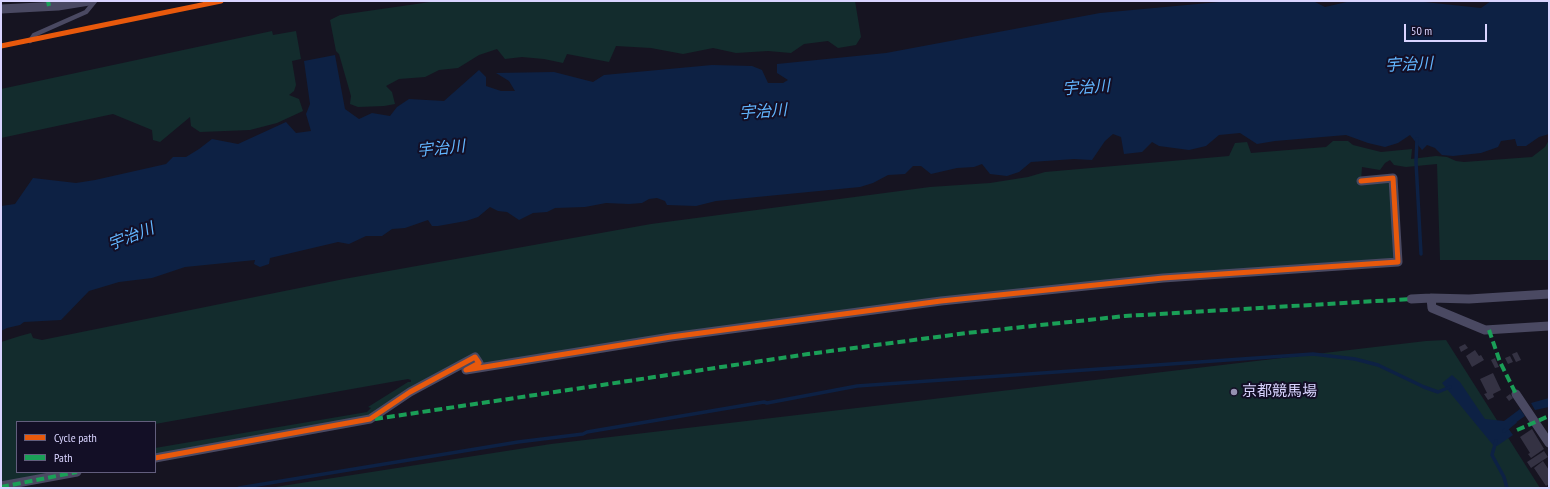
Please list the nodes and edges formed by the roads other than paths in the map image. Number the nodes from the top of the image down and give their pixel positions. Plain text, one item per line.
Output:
1 (89, 1) edge
2 (95, 1) edge
3 (1, 9) edge
4 (30, 41) dead end
5 (1361, 181) dead end
6 (1549, 294) edge
7 (1431, 298) junction
8 (1411, 299) dead end
9 (1549, 326) edge
10 (1516, 394) dead end
11 (1549, 443) edge
12 (156, 458) edge
13 (72, 473) edge
14 (1, 486) edge

1 - 3 street
2 - 4 lane
5 - 12 street
6 - 7 street
7 - 8 street
7 - 9 street
10 - 11 street
13 - 14 street

